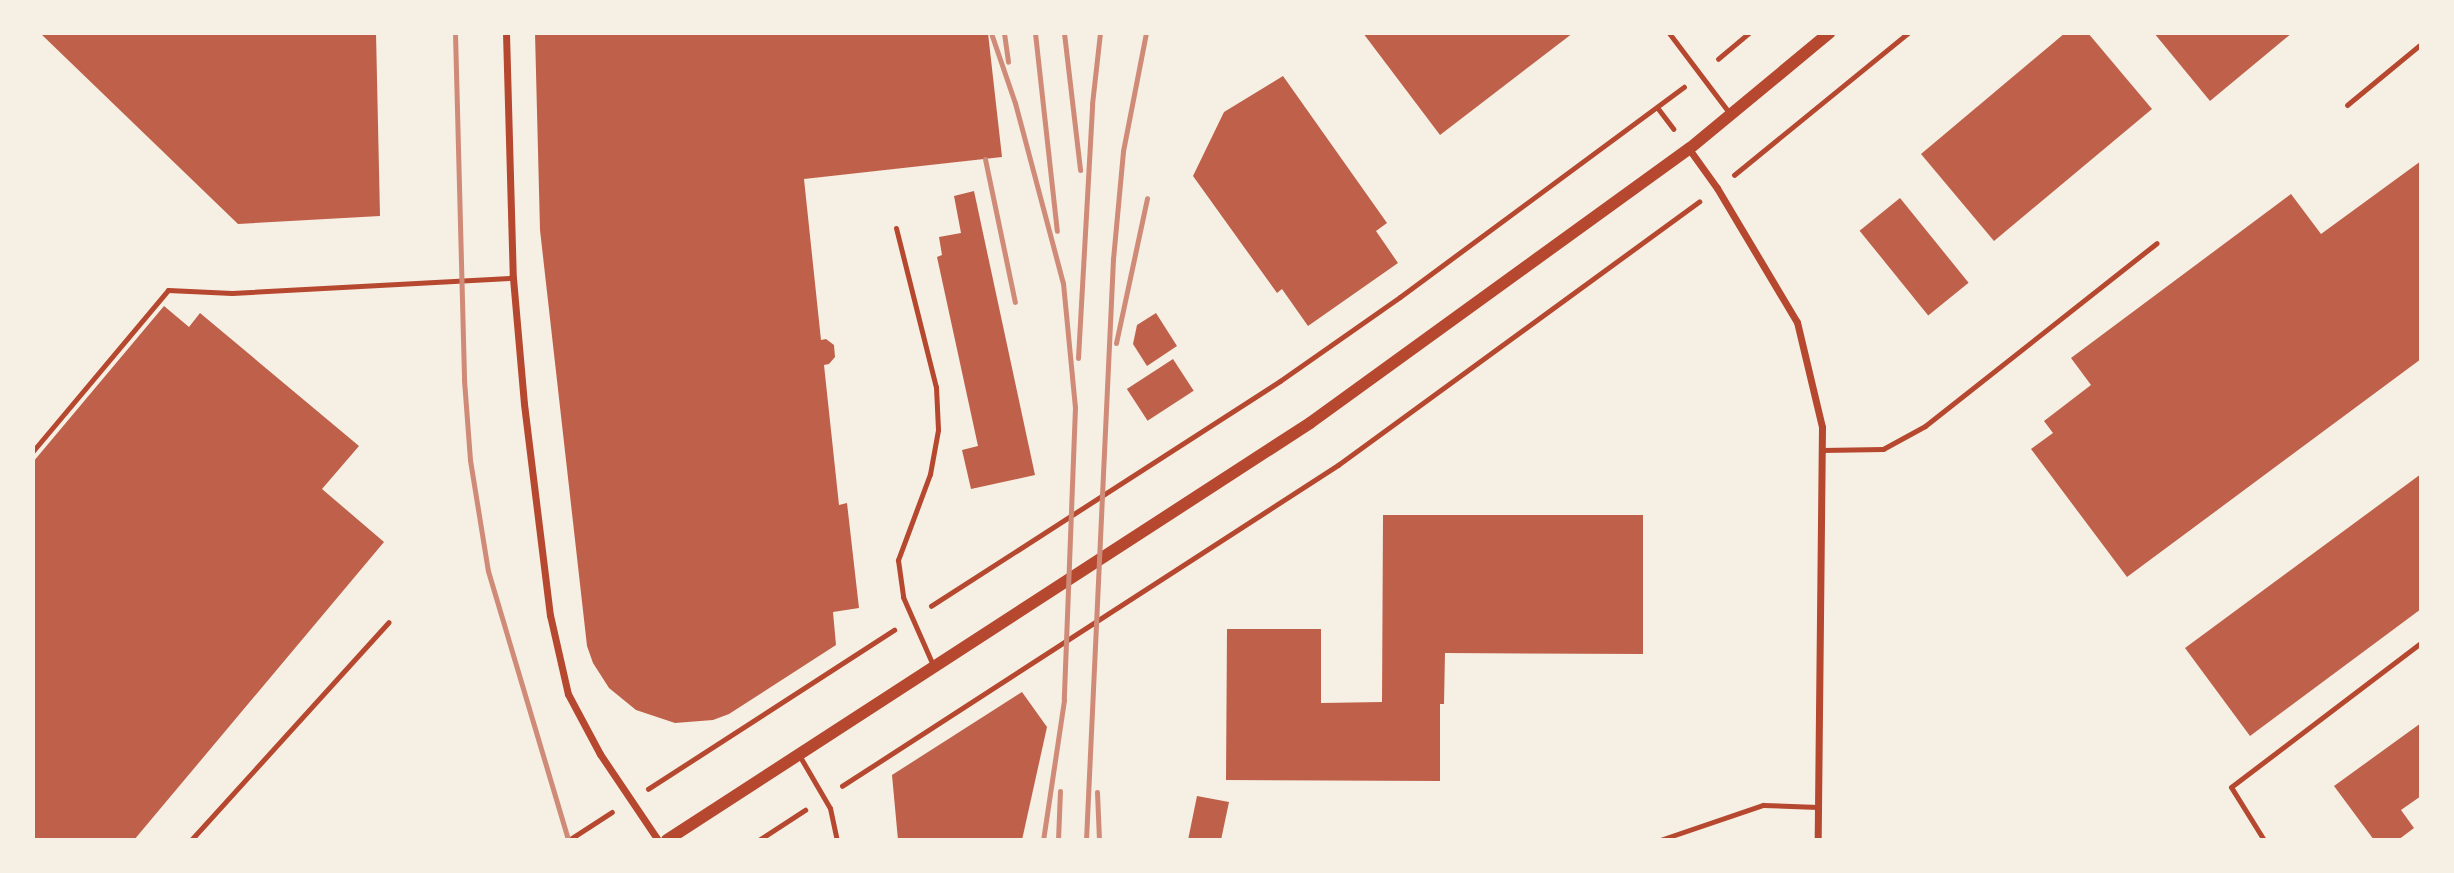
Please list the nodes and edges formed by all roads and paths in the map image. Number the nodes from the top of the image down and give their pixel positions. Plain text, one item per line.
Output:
1 (506, 33) edge
2 (1669, 33) edge
3 (1749, 33) edge
4 (1829, 33) edge
5 (1908, 33) edge
6 (2421, 44) edge
7 (1700, 74) junction
8 (2347, 105) dead end
9 (1731, 115) junction
10 (1689, 149) junction
11 (1717, 188) junction
12 (896, 228) dead end
13 (2157, 243) dead end
14 (513, 278) junction
15 (1822, 450) junction
16 (33, 451) edge
17 (912, 618) junction
18 (388, 622) dead end
19 (2421, 643) edge
20 (934, 667) junction
21 (799, 755) junction
22 (824, 798) junction
23 (631, 800) junction
24 (1818, 807) junction
25 (191, 840) edge
26 (569, 840) edge
27 (657, 840) edge
28 (667, 840) edge
29 (759, 840) edge
30 (837, 840) edge
31 (1661, 840) edge
32 (1818, 840) edge
33 (2264, 840) edge

1 - 14 street
2 - 7 lane
3 - 7 path
4 - 9 street
5 - 11 path
6 - 8 lane
7 - 9 lane
7 - 17 path
9 - 10 street
10 - 11 street
10 - 20 street
11 - 15 street
11 - 22 path
12 - 17 lane
13 - 15 lane
14 - 16 lane
14 - 23 street
15 - 24 street
17 - 20 lane
17 - 23 path
18 - 25 lane
19 - 33 lane
20 - 21 street
21 - 22 lane
21 - 28 street
22 - 29 path
22 - 30 lane
23 - 26 path
23 - 27 street
24 - 31 lane
24 - 32 street

